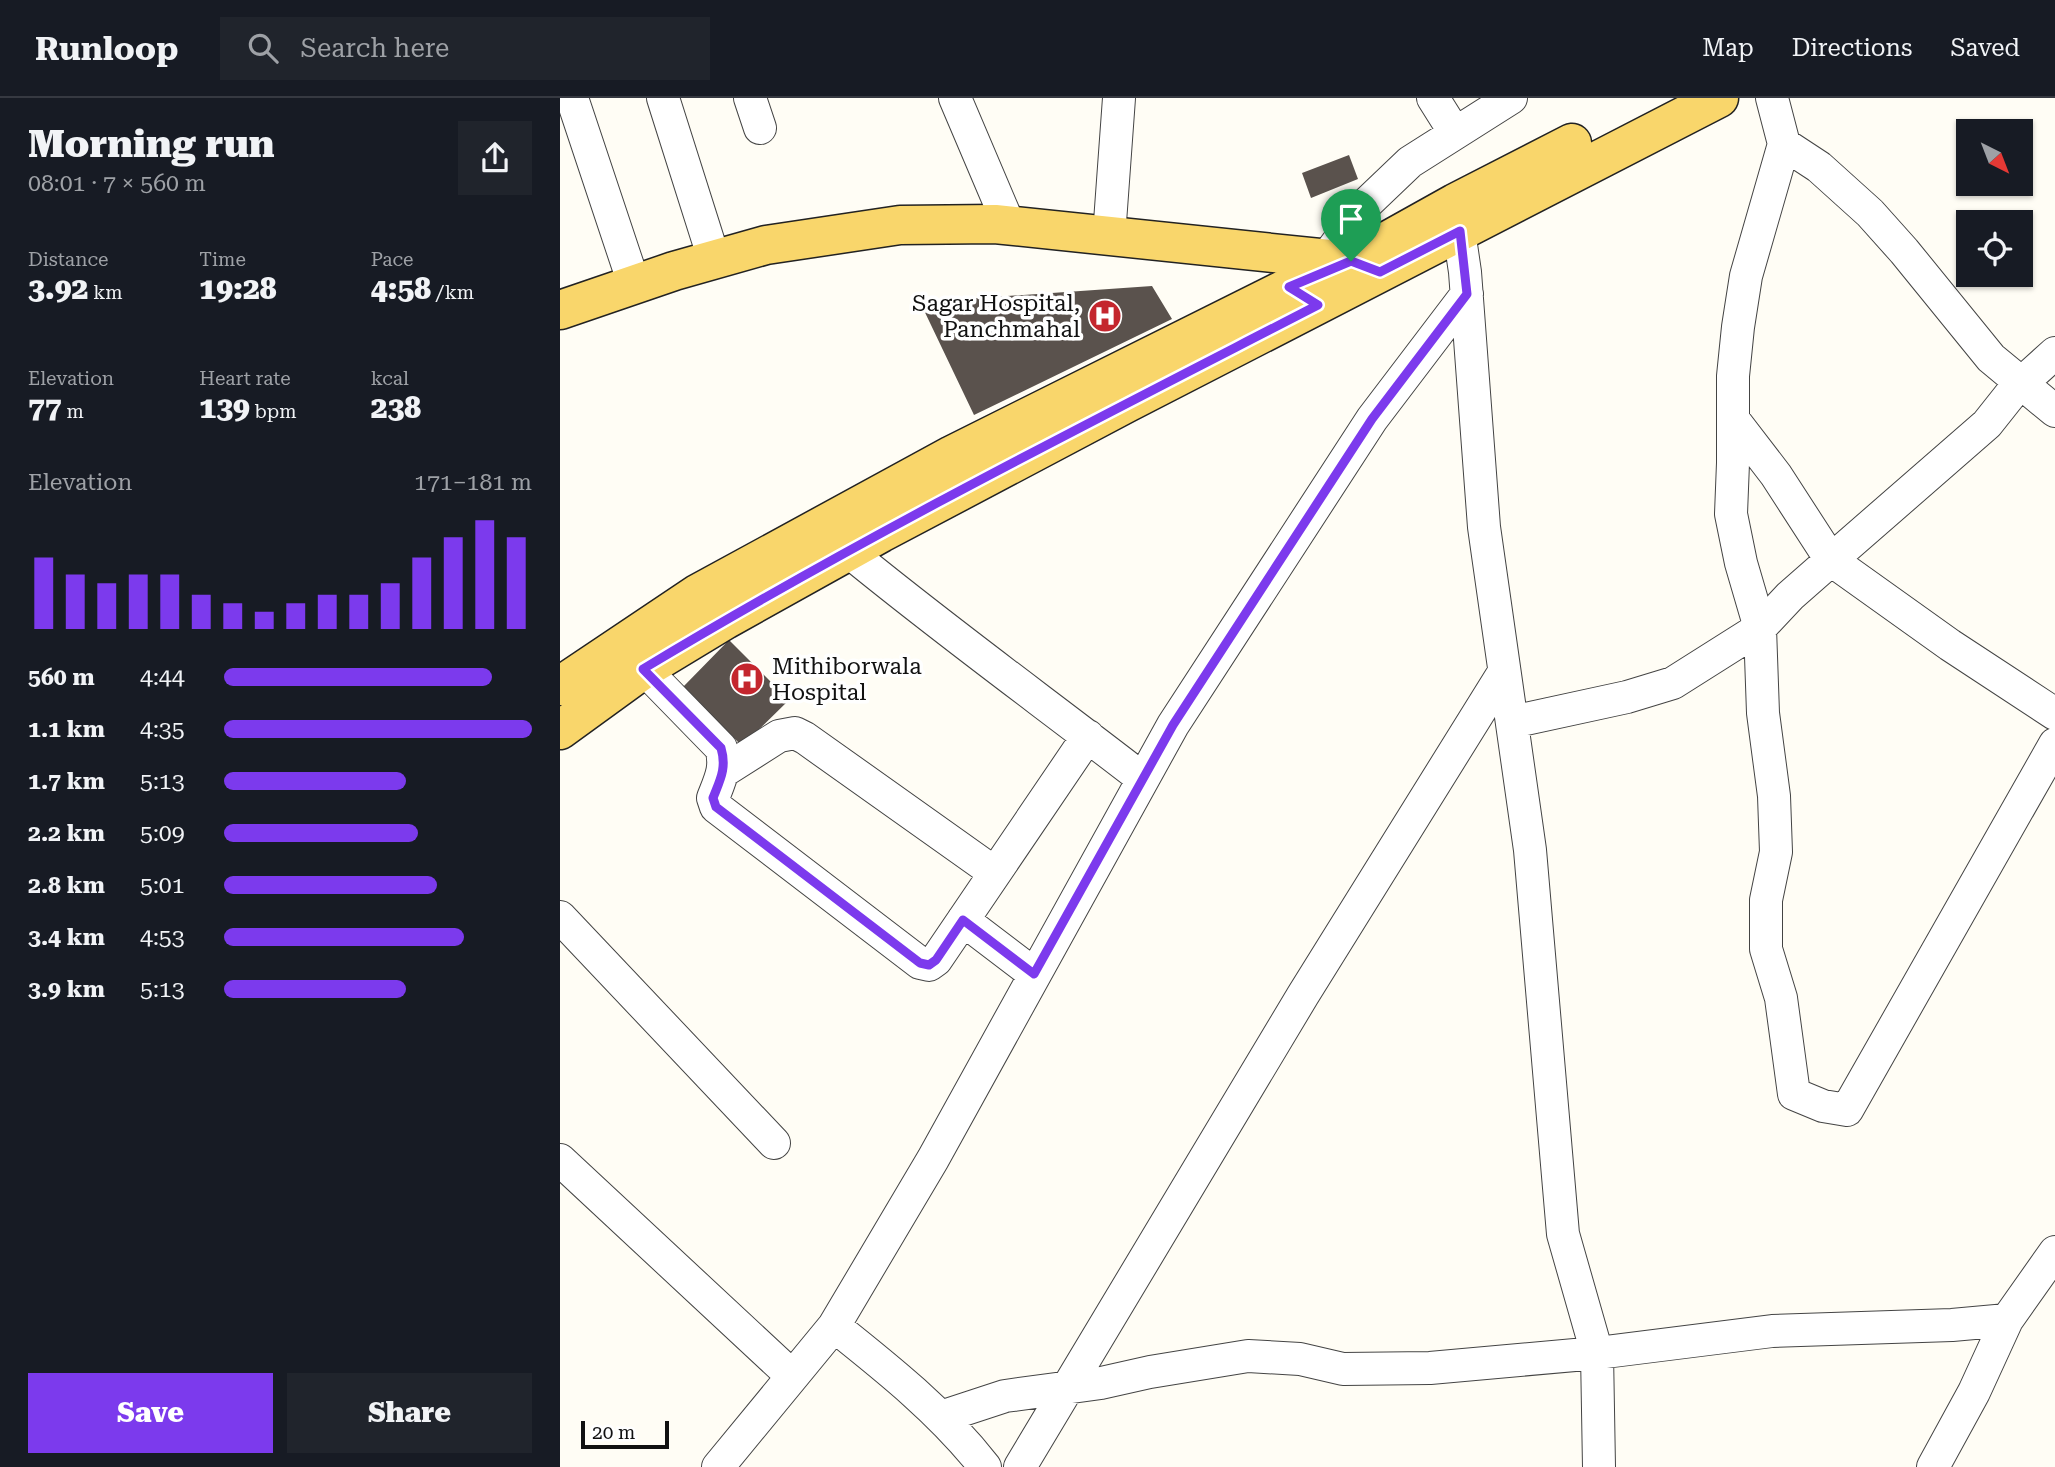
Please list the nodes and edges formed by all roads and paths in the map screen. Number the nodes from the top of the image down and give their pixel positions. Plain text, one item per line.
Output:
1 (572, 98) edge
2 (663, 98) edge
3 (750, 98) edge
4 (955, 98) edge
5 (1119, 98) edge
6 (1433, 98) edge
7 (1511, 98) edge
8 (1661, 98) edge
9 (1719, 98) edge
10 (1772, 98) edge
11 (760, 128) dead end
12 (1455, 133) junction
13 (1784, 144) junction
14 (1457, 217) junction
15 (1009, 225) junction
16 (1109, 236) junction
17 (714, 259) junction
18 (1352, 264) junction
19 (634, 284) junction
20 (1467, 294) junction
21 (1303, 296) junction
22 (560, 310) edge
23 (560, 334) edge
24 (2055, 353) edge
25 (2022, 382) junction
26 (2055, 411) edge
27 (1733, 419) junction
28 (848, 551) junction
29 (1831, 560) junction
30 (1760, 628) junction
31 (643, 669) junction
32 (1504, 672) junction
33 (560, 686) edge
34 (2055, 714) edge
35 (1511, 722) junction
36 (560, 730) edge
37 (1088, 736) junction
38 (2055, 744) edge
39 (724, 771) junction
40 (1143, 779) junction
41 (995, 873) junction
42 (560, 917) edge
43 (963, 920) junction
44 (1034, 974) junction
45 (774, 1143) dead end
46 (560, 1160) edge
47 (2055, 1252) edge
48 (2007, 1320) junction
49 (834, 1326) junction
50 (1597, 1353) junction
51 (792, 1376) junction
52 (1068, 1386) junction
53 (941, 1418) junction
54 (718, 1467) edge
55 (985, 1467) edge
56 (1020, 1467) edge
57 (1599, 1467) edge
58 (1933, 1467) edge

1 - 19 street
2 - 17 street
3 - 11 street
4 - 15 street
5 - 16 street
6 - 12 street
7 - 12 street
8 - 14 main road
9 - 14 main road
10 - 13 street
12 - 18 street
13 - 25 street
13 - 27 street
14 - 18 main road
14 - 20 street
15 - 16 main road
15 - 17 main road
16 - 18 main road
17 - 19 main road
18 - 21 main road
19 - 22 main road
20 - 32 street
20 - 40 street
21 - 23 main road
21 - 28 main road
21 - 33 main road
24 - 25 street
25 - 26 street
25 - 29 street
27 - 29 street
27 - 30 street
28 - 31 main road
28 - 37 street
29 - 30 street
29 - 34 street
30 - 35 street
30 - 38 street
31 - 36 main road
31 - 39 street
32 - 35 street
32 - 52 street
35 - 50 street
37 - 40 street
37 - 41 street
39 - 41 street
39 - 43 street
40 - 44 street
41 - 43 street
42 - 45 street
43 - 44 street
44 - 49 street
46 - 51 street
47 - 48 street
48 - 50 street
48 - 58 street
49 - 51 street
49 - 53 street
50 - 52 street
50 - 57 street
51 - 54 street
52 - 53 street
52 - 56 street
53 - 55 street

